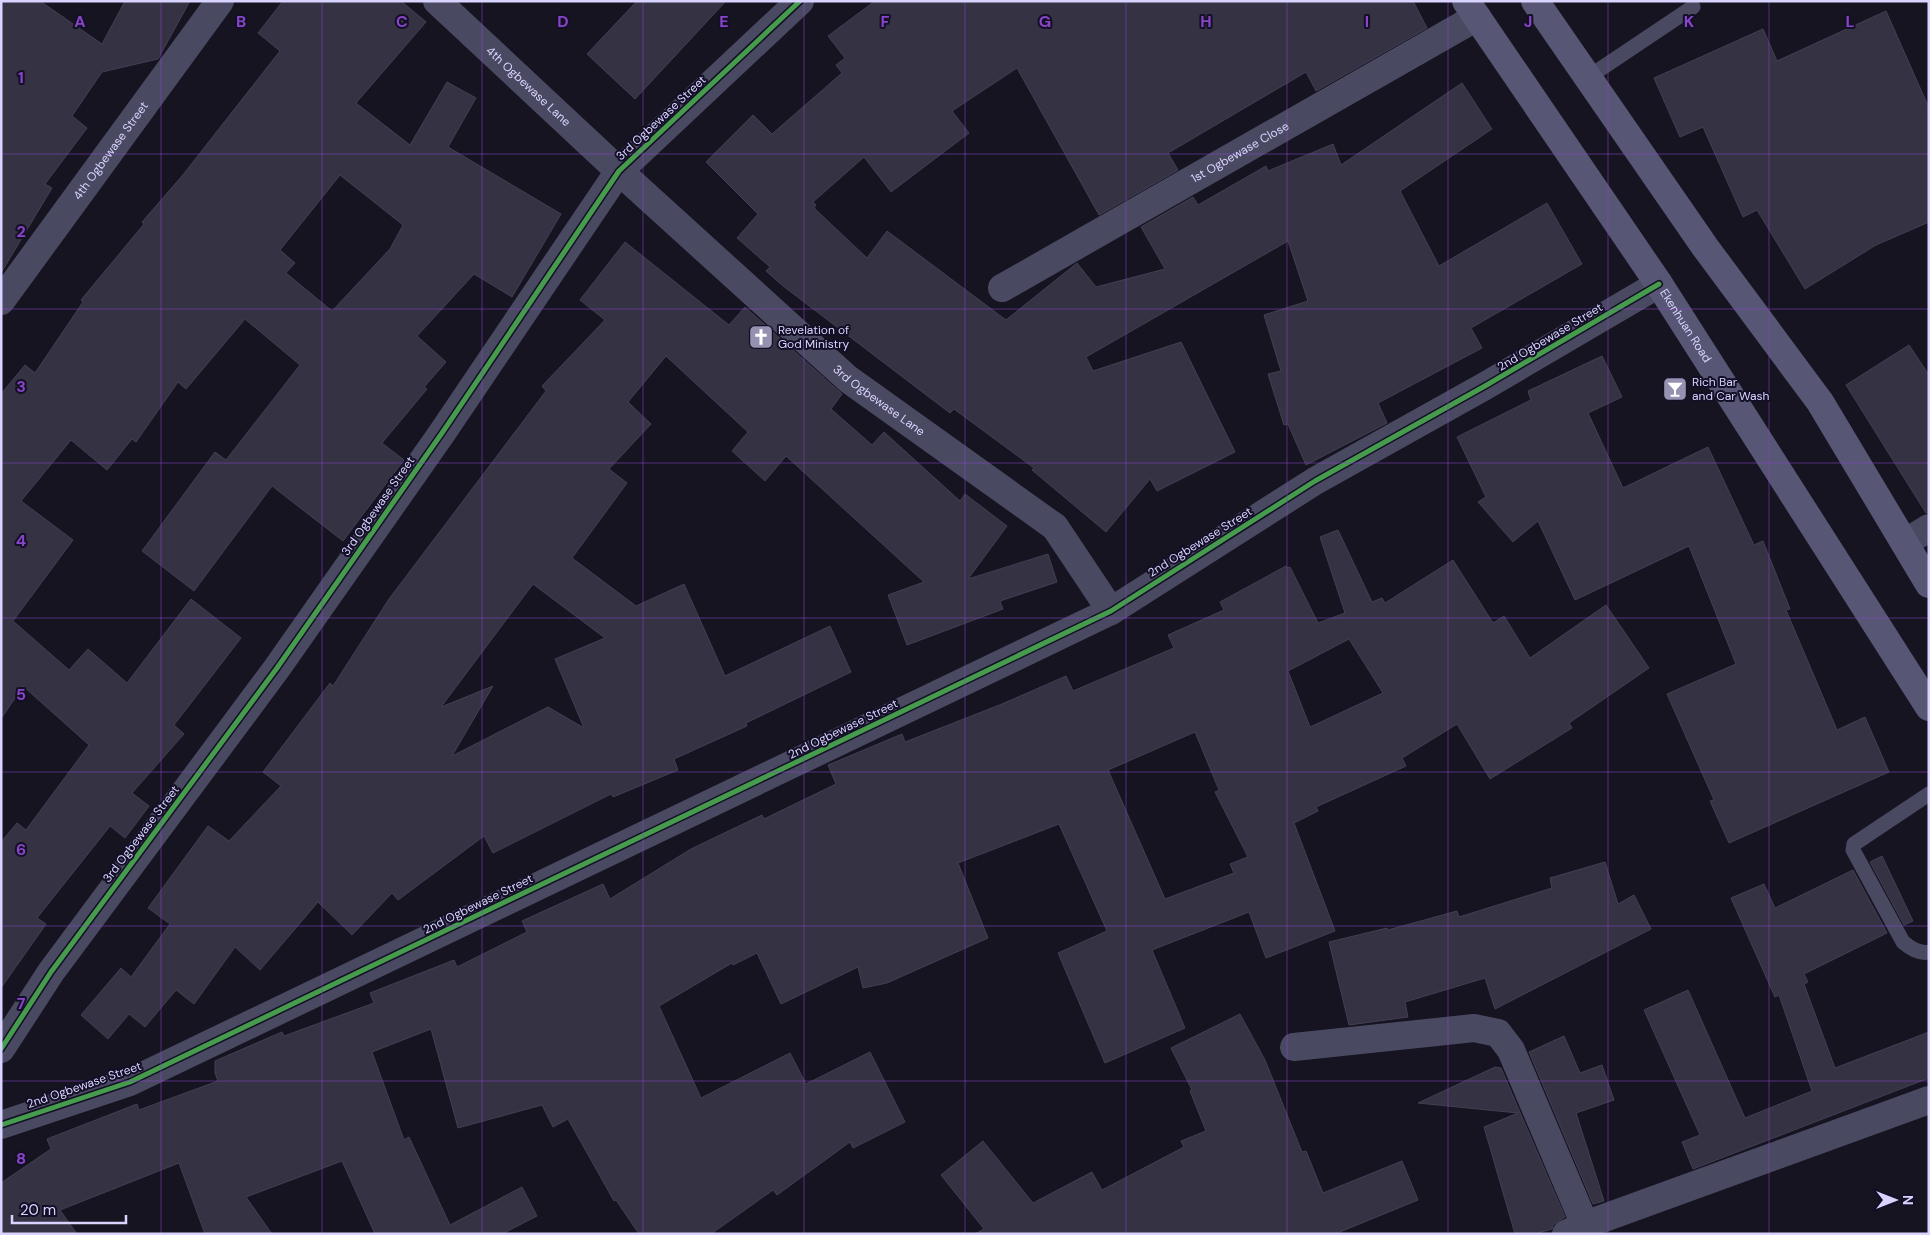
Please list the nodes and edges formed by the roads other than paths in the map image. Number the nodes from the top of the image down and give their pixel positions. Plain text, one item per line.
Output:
1 (220, 1) edge
2 (438, 1) edge
3 (800, 1) edge
4 (1535, 1) edge
5 (1693, 7) dead end
6 (1471, 9) edge
7 (1587, 78) junction
8 (618, 171) junction
9 (1659, 284) junction
10 (1002, 288) dead end
11 (1, 301) edge
12 (1929, 528) edge
13 (1906, 542) junction
14 (1929, 584) edge
15 (1111, 611) junction
16 (1929, 707) edge
17 (1929, 794) edge
18 (1929, 952) edge
19 (1294, 1047) dead end
20 (1, 1048) edge
21 (1929, 1100) edge
22 (1, 1125) edge
23 (1576, 1229) edge

1 - 11 street, 4th Ogbewase Street
2 - 8 street, 4th Ogbewase Lane
3 - 8 street, 3rd Ogbewase Street
4 - 7 main road
5 - 7 lane
6 - 9 main road, Ekenhuan Road
6 - 10 street, 1st Ogbewase Close
7 - 13 main road
8 - 15 street, 3rd Ogbewase Lane
8 - 20 street, 3rd Ogbewase Street
9 - 15 street, 2nd Ogbewase Street
9 - 16 main road, Ekenhuan Road
12 - 13 street
13 - 14 main road
15 - 22 street, 2nd Ogbewase Street
17 - 18 lane
19 - 23 street
21 - 23 street

